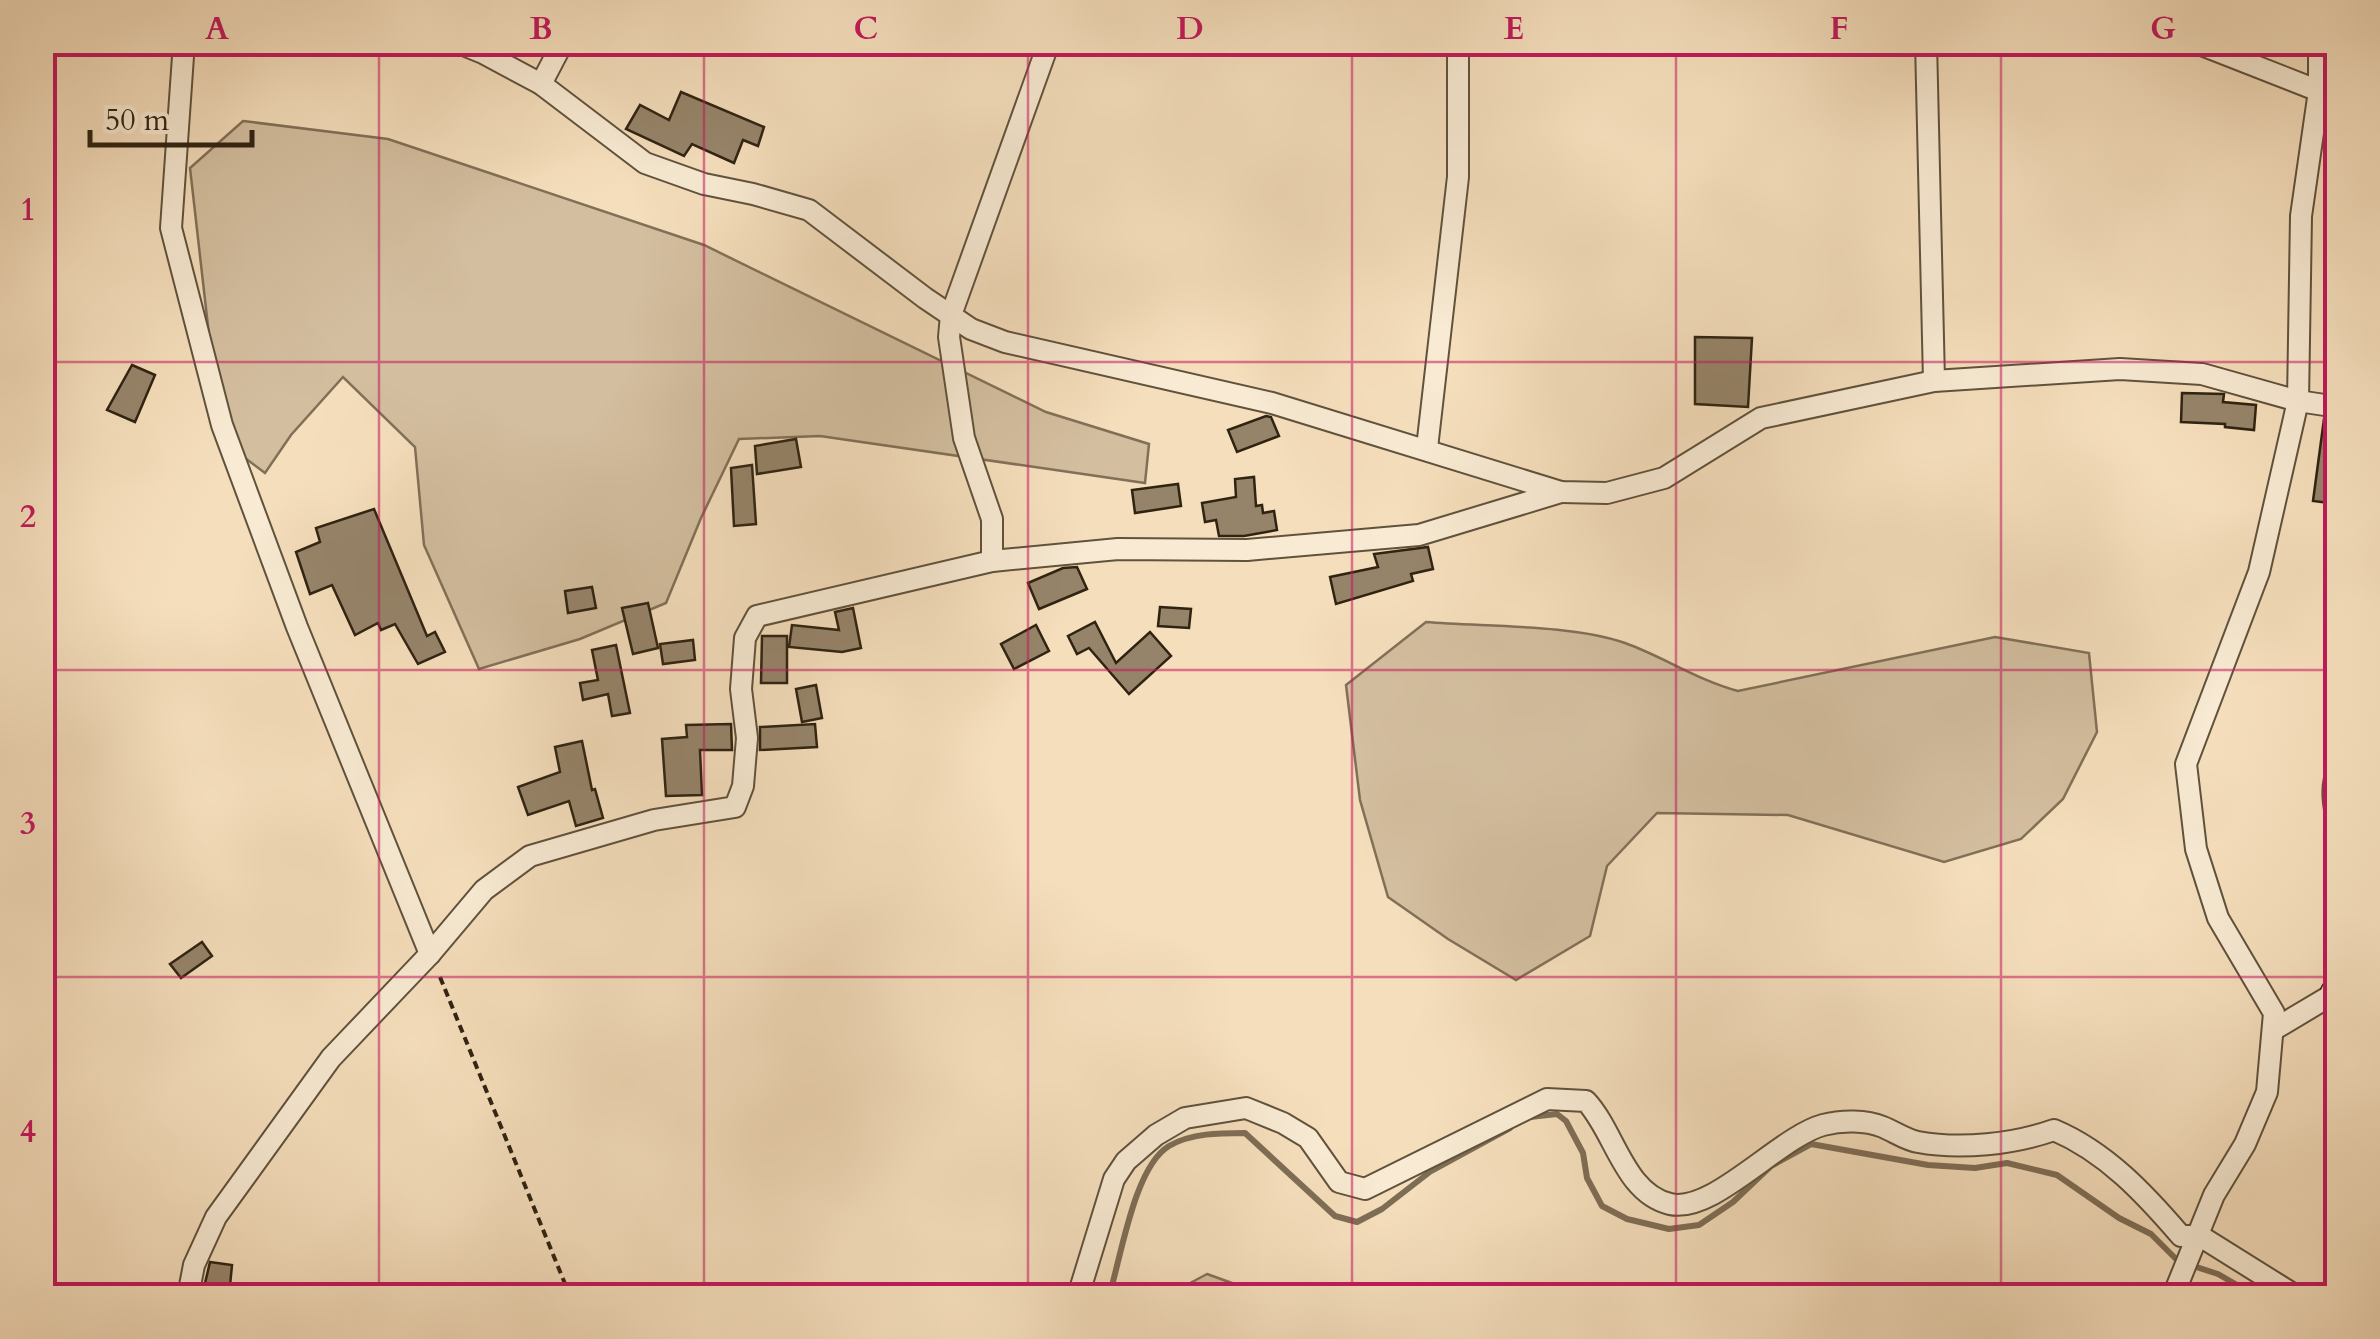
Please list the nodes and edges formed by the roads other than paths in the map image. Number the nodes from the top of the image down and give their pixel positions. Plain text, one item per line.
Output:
1 (184, 42) edge
2 (456, 42) edge
3 (562, 42) edge
4 (1049, 42) edge
5 (1458, 42) edge
6 (1926, 42) edge
7 (2194, 42) edge
8 (2319, 42) edge
9 (541, 84) junction
10 (2320, 90) junction
11 (951, 315) junction
12 (1934, 382) junction
13 (2298, 402) junction
14 (2338, 406) edge
15 (1428, 448) junction
16 (1560, 492) junction
17 (992, 562) junction
18 (2338, 771) edge
19 (2338, 824) edge
20 (430, 954) junction
21 (2338, 958) edge
22 (2336, 993) edge
23 (2273, 1030) junction
24 (2200, 1236) junction
25 (188, 1296) edge
26 (1078, 1296) edge
27 (2172, 1296) edge
28 (2296, 1296) edge

1 - 20 street
2 - 9 street
3 - 9 street
4 - 11 street
5 - 15 street
6 - 12 street
7 - 10 street
8 - 10 street
9 - 11 street
10 - 13 street
11 - 15 street
11 - 17 street
12 - 13 street
12 - 16 street
13 - 14 street
13 - 23 street
15 - 16 street
16 - 17 street
17 - 20 street
18 - 19 street
20 - 25 street
21 - 22 street
22 - 23 street
23 - 24 street
24 - 26 street
24 - 27 street
24 - 28 street

